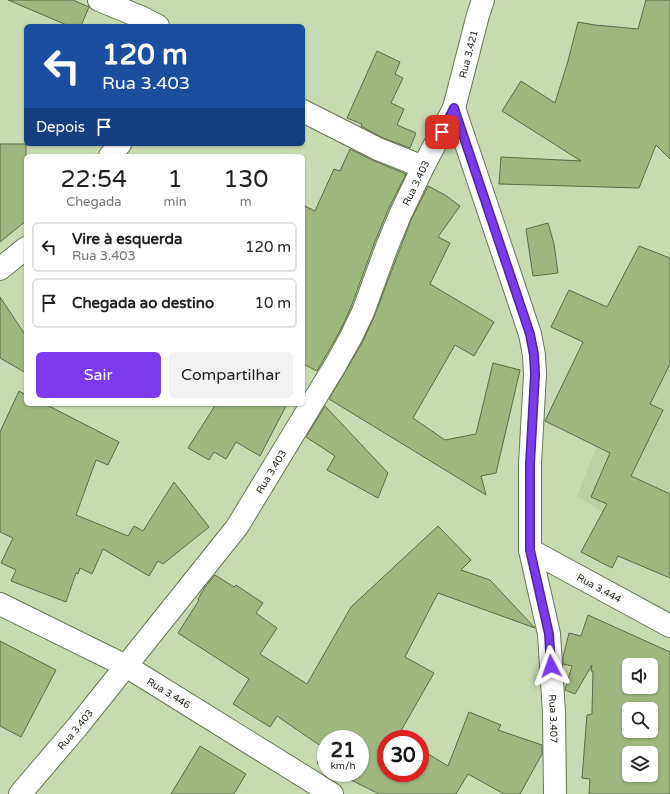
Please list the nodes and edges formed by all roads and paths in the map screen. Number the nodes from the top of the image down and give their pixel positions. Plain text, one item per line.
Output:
1 (99, 0) edge
2 (483, 0) edge
3 (154, 24) edge
4 (454, 108) junction
5 (305, 113) edge
6 (118, 146) edge
7 (112, 154) edge
8 (423, 167) junction
9 (24, 250) edge
10 (0, 269) edge
11 (530, 550) junction
12 (0, 604) edge
13 (670, 626) edge
14 (126, 666) junction
15 (20, 794) edge
16 (332, 794) edge
17 (555, 794) edge

1 - 3 street
2 - 4 street, Rua 3.421
4 - 8 street, Rua 3.403
4 - 11 street, Rua 3.407
5 - 8 street
6 - 7 street
8 - 14 street, Rua 3.403
9 - 10 street
11 - 13 street, Rua 3.444
11 - 17 street, Rua 3.407
12 - 14 street, Rua 3.446
14 - 15 street, Rua 3.403
14 - 16 street, Rua 3.446

